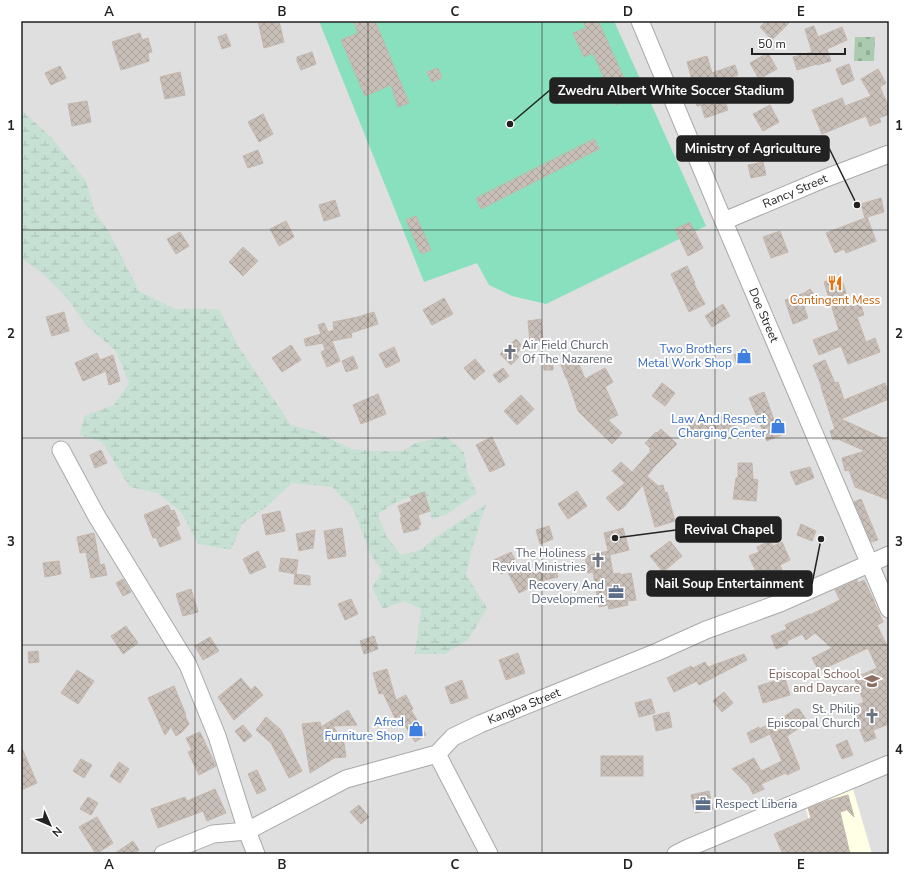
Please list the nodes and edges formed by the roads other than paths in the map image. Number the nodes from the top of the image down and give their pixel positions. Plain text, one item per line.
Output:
1 (640, 21) edge
2 (889, 154) edge
3 (724, 221) junction
4 (61, 450) dead end
5 (889, 555) edge
6 (870, 563) junction
7 (889, 609) edge
8 (437, 754) junction
9 (889, 764) edge
10 (247, 831) junction
11 (163, 854) edge
12 (256, 854) edge
13 (489, 854) edge
14 (676, 854) edge

1 - 3 street, Doe Street
2 - 3 street, Rancy Street
3 - 6 street, Doe Street
4 - 10 street
5 - 6 street, Kangba Street
6 - 7 street, Doe Street
6 - 8 street, Kangba Street
8 - 10 street, Kangba Street
8 - 13 street
9 - 14 street
10 - 11 street, Kangba Street
10 - 12 street

